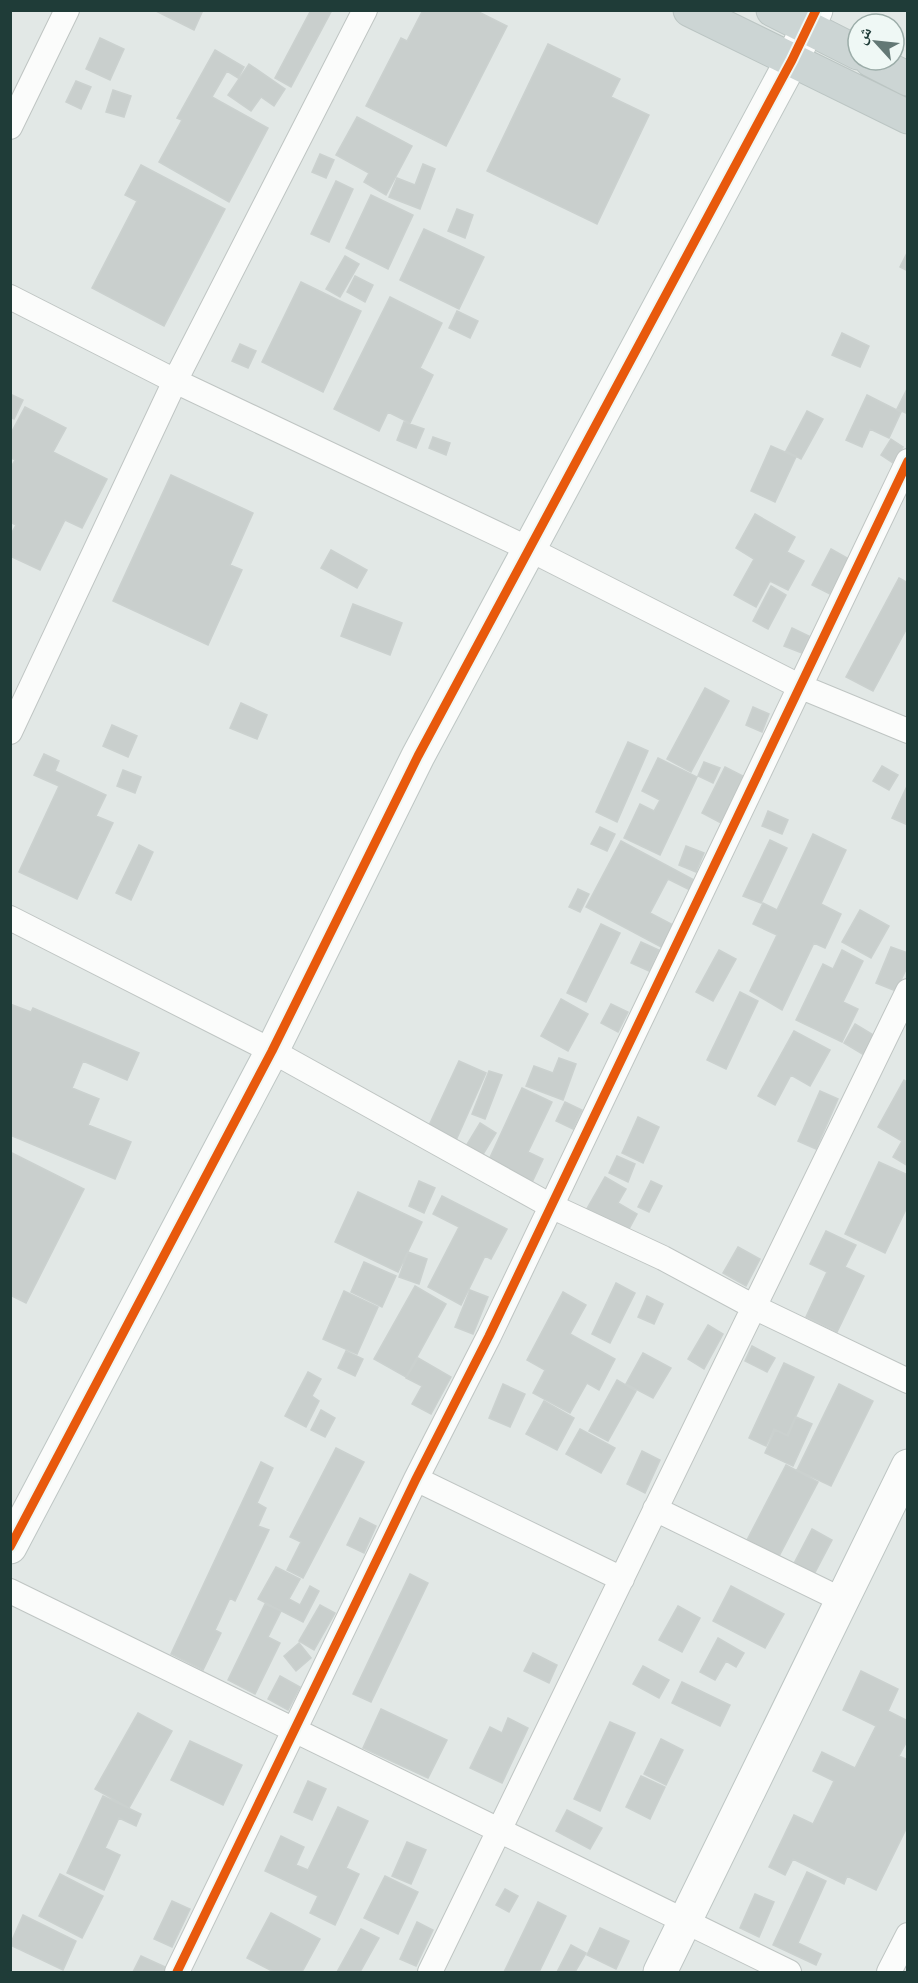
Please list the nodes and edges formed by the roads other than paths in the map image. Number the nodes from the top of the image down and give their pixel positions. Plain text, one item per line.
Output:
1 (67, 10) edge
2 (365, 10) edge
3 (690, 10) edge
4 (773, 10) edge
5 (812, 19) edge
6 (846, 44) edge
7 (792, 60) junction
8 (894, 72) edge
9 (908, 79) edge
10 (908, 117) edge
11 (10, 127) edge
12 (10, 297) edge
13 (175, 381) junction
14 (908, 461) edge
15 (529, 549) junction
16 (800, 686) junction
17 (10, 732) edge
18 (908, 732) edge
19 (10, 918) edge
20 (908, 991) edge
21 (272, 1051) junction
22 (551, 1206) junction
23 (756, 1308) junction
24 (908, 1381) edge
25 (908, 1466) edge
26 (416, 1479) junction
27 (655, 1509) junction
28 (10, 1547) edge
29 (622, 1579) junction
30 (10, 1591) edge
31 (842, 1600) junction
32 (295, 1733) junction
33 (498, 1831) junction
34 (685, 1923) junction
35 (908, 1935) edge
36 (177, 1972) edge
37 (430, 1972) edge
38 (660, 1972) edge
39 (789, 1972) edge
40 (889, 1972) edge

1 - 11 street
2 - 13 street
3 - 7 main road
4 - 5 main road
5 - 6 main road
5 - 7 street
7 - 10 main road
7 - 15 street
8 - 9 main road
12 - 13 street
13 - 15 street
13 - 17 street
14 - 16 street
15 - 16 street
15 - 21 street
16 - 18 street
16 - 22 street
19 - 21 street
20 - 23 street
21 - 22 street
21 - 28 street
22 - 23 street
22 - 26 street
23 - 24 street
23 - 27 street
25 - 31 street
26 - 29 street
26 - 32 street
27 - 29 street
27 - 31 street
29 - 33 street
30 - 32 street
31 - 34 street
32 - 33 street
32 - 36 street
33 - 34 street
33 - 37 street
34 - 38 street
34 - 39 street
35 - 40 street

